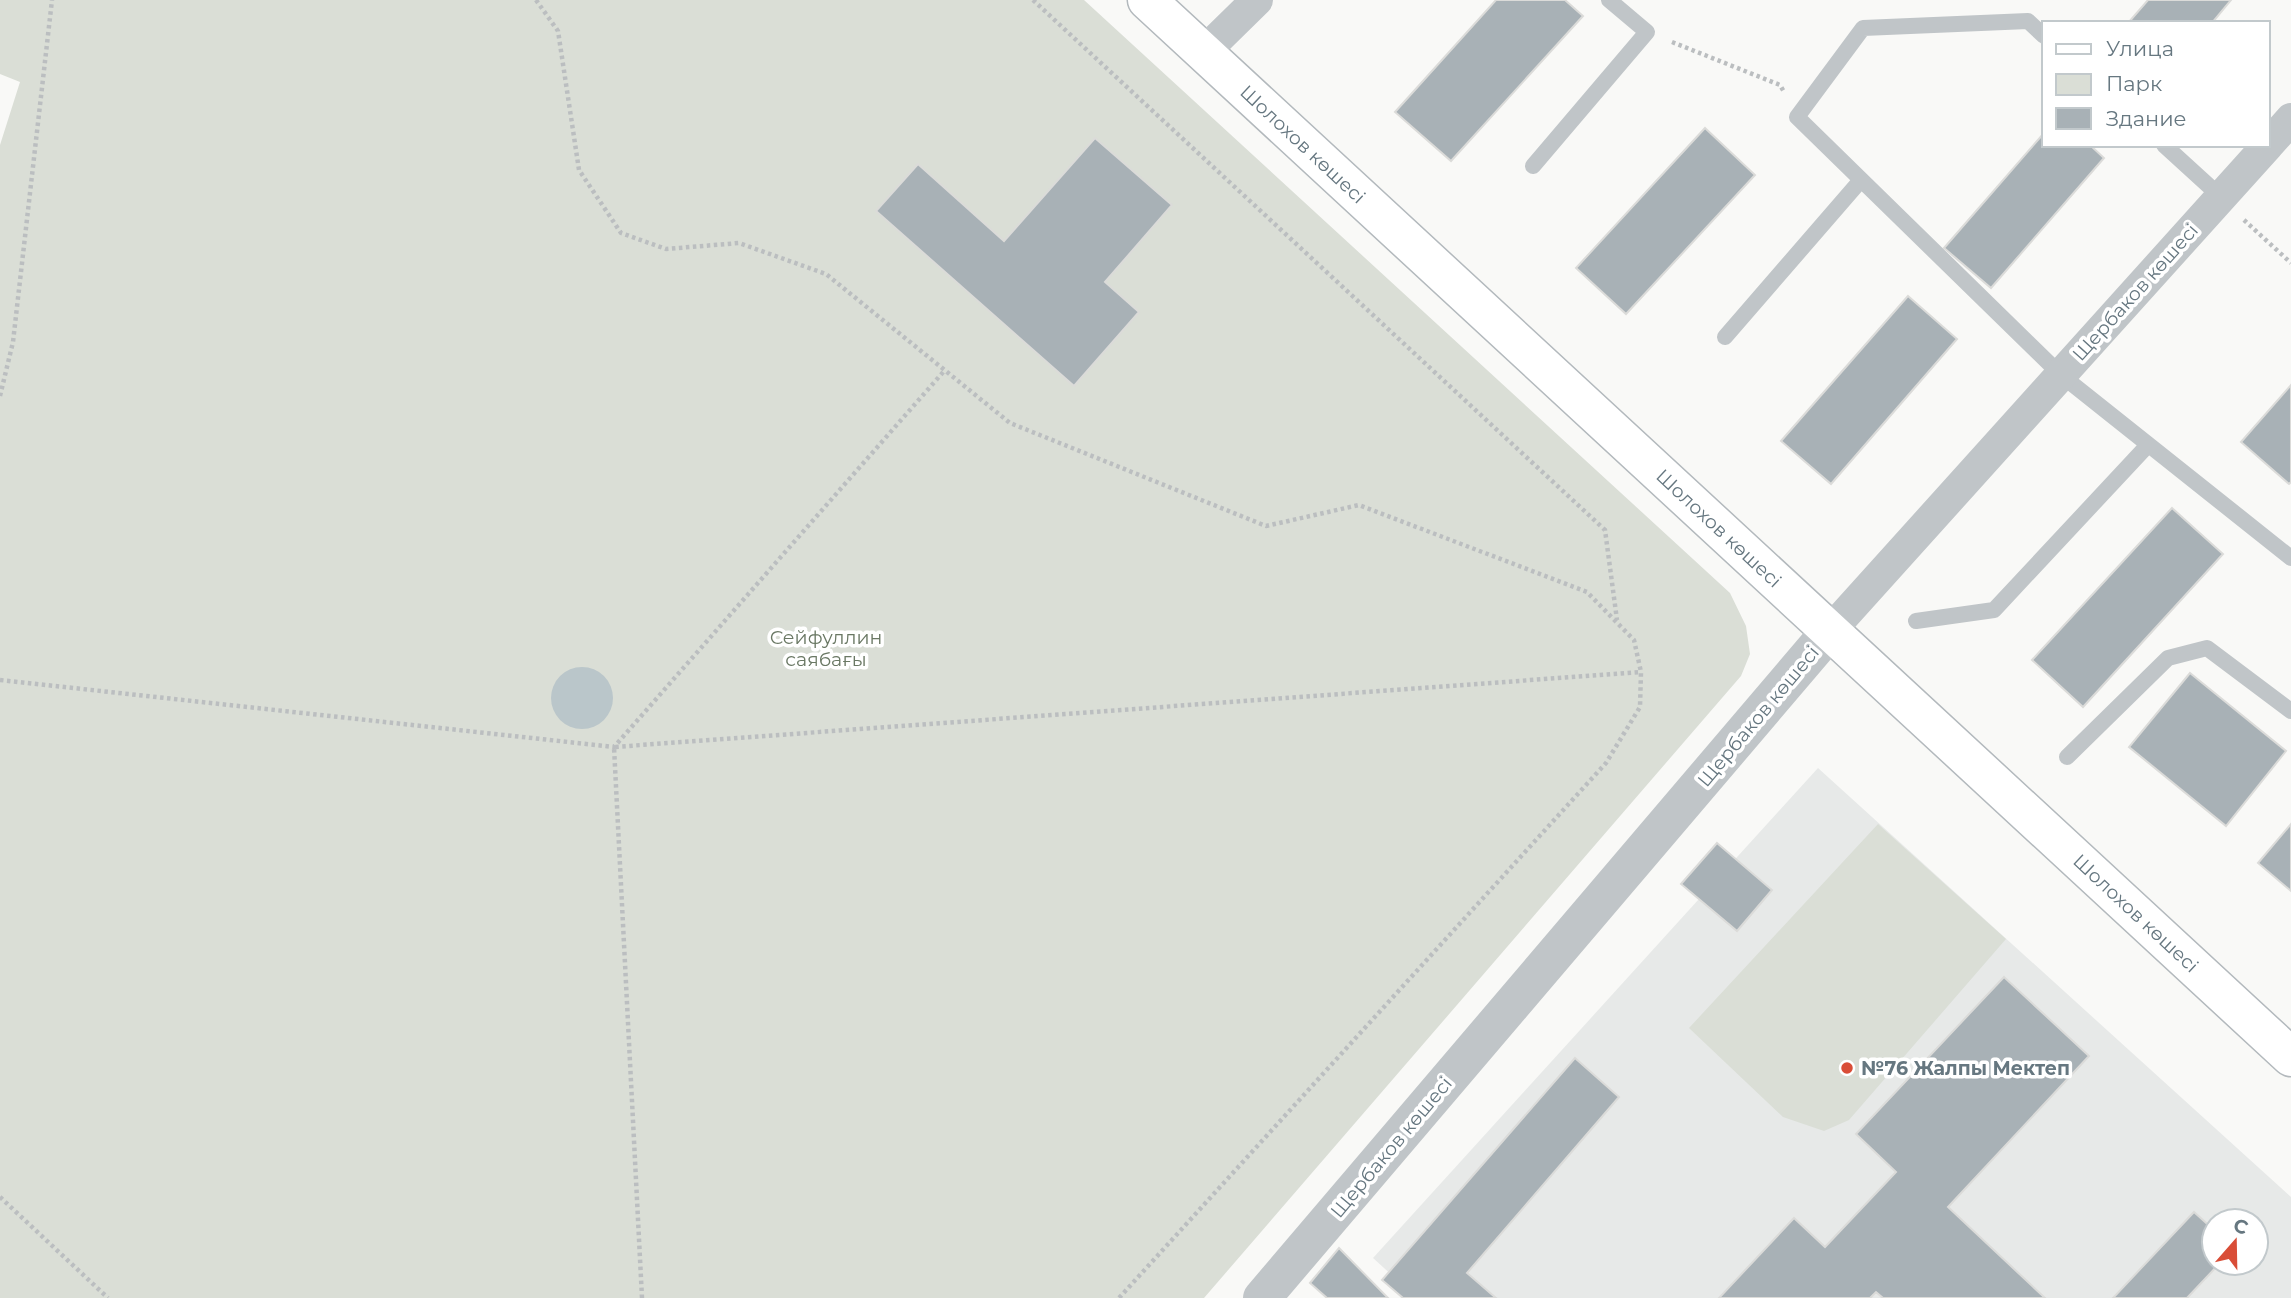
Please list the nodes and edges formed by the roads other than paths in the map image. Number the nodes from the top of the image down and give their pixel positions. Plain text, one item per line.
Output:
1 (1147, 0) edge
2 (1257, 0) edge
3 (1609, 0) edge
4 (2042, 34) edge
5 (1204, 52) junction
6 (2291, 119) edge
7 (2270, 143) edge
8 (2166, 147) edge
9 (2266, 147) edge
10 (1533, 166) dead end
11 (1861, 180) junction
12 (2221, 197) junction
13 (1725, 337) dead end
14 (2061, 375) junction
15 (2148, 445) junction
16 (2291, 558) edge
17 (1916, 621) dead end
18 (1830, 631) junction
19 (2291, 711) edge
20 (2067, 757) dead end
21 (2291, 1057) edge
22 (1262, 1298) edge

1 - 5 main road, Шолохов көшесі
2 - 5 street
3 - 10 lane
4 - 11 lane
5 - 18 main road, Шолохов көшесі
6 - 7 street, Щербаков көшесі
8 - 12 lane
9 - 12 street, Щербаков көшесі
11 - 13 lane
11 - 14 lane
12 - 14 street, Щербаков көшесі
14 - 15 lane
14 - 18 street, Щербаков көшесі
15 - 16 lane
15 - 17 lane
18 - 21 main road, Шолохов көшесі
18 - 22 street, Щербаков көшесі
19 - 20 lane

